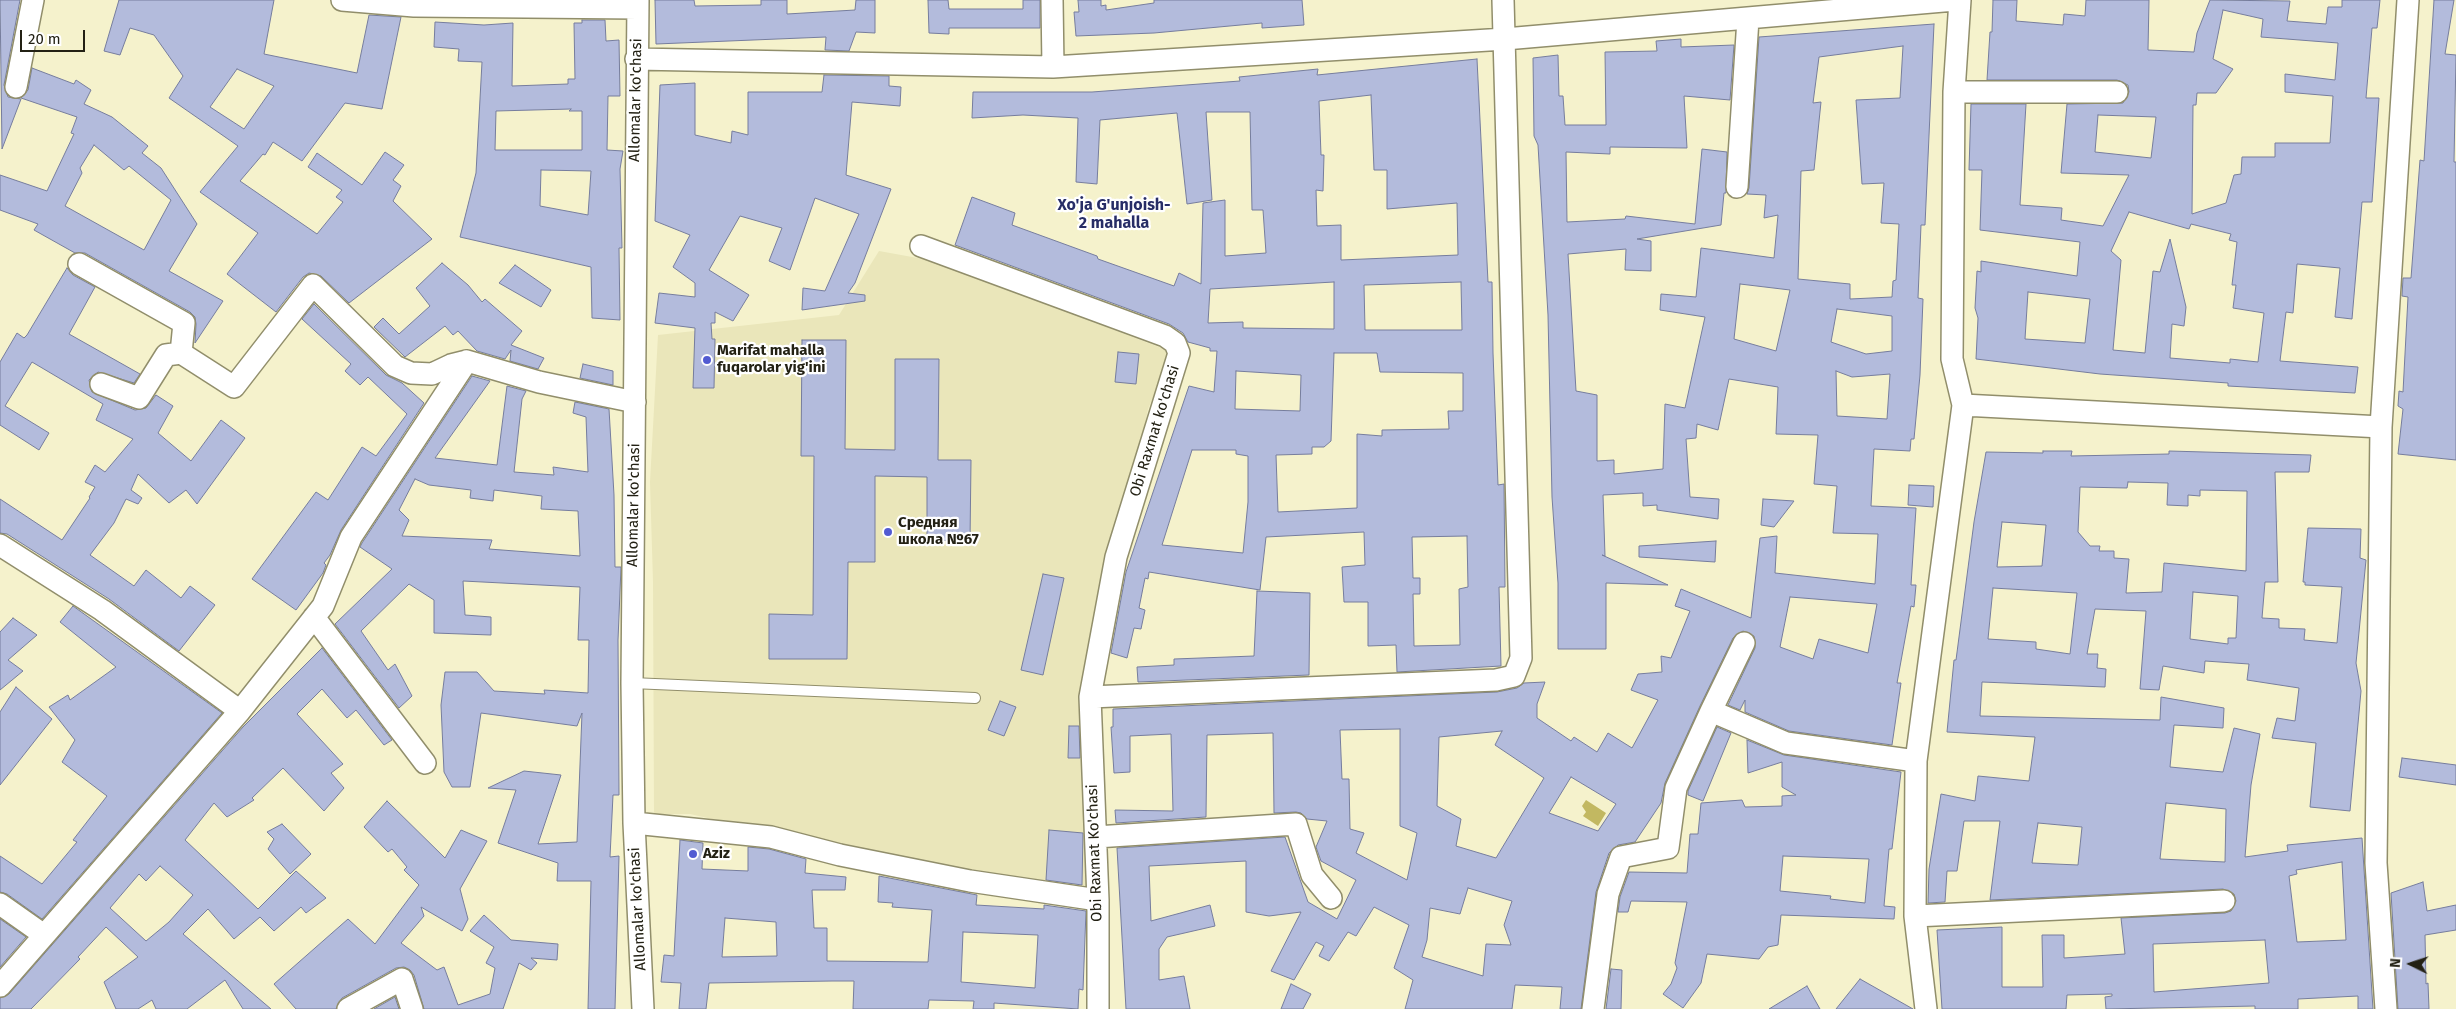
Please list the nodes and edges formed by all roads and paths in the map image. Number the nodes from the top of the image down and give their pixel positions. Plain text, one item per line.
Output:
1 (33, 0) edge
2 (342, 0) edge
3 (1052, 0) edge
4 (1503, 0) edge
5 (1955, 0) edge
6 (1960, 0) edge
7 (2408, 0) edge
8 (638, 4) edge
9 (1748, 19) junction
10 (1505, 39) junction
11 (636, 59) junction
12 (1053, 67) junction
13 (16, 87) dead end
14 (1954, 92) junction
15 (2117, 92) dead end
16 (1737, 187) dead end
17 (921, 246) dead end
18 (79, 264) dead end
19 (181, 353) junction
20 (467, 361) junction
21 (101, 384) dead end
22 (635, 402) junction
23 (1963, 405) junction
24 (2381, 426) junction
25 (0, 545) edge
26 (314, 617) junction
27 (1744, 643) dead end
28 (632, 683) junction
29 (1090, 697) junction
30 (975, 698) dead end
31 (240, 711) junction
32 (1711, 711) junction
33 (1916, 761) junction
34 (425, 763) dead end
35 (634, 823) junction
36 (1096, 837) junction
37 (1331, 898) dead end
38 (1098, 900) junction
39 (2224, 901) dead end
40 (0, 904) edge
41 (1915, 916) junction
42 (44, 935) junction
43 (0, 986) edge
44 (348, 1009) edge
45 (412, 1009) edge
46 (643, 1009) edge
47 (1098, 1009) edge
48 (1593, 1009) edge
49 (1926, 1009) edge
50 (2386, 1009) edge

1 - 13 street
2 - 8 street
3 - 12 street
4 - 10 street
5 - 9 street
6 - 14 street
7 - 24 street
8 - 11 street, Allomalar ko'chasi
9 - 10 street
9 - 16 street
10 - 12 street
10 - 29 street
11 - 12 street
11 - 22 street, Allomalar ko'chasi
14 - 15 street
14 - 23 street
17 - 29 street, Obi Raxmat ko'chasi
18 - 19 street
19 - 20 street
19 - 21 street
20 - 22 street
20 - 26 street
22 - 28 street, Allomalar ko'chasi
23 - 24 street
23 - 33 street
24 - 50 street
25 - 31 street
26 - 31 street
26 - 34 street
27 - 32 street
28 - 30 lane
28 - 35 street, Allomalar ko'chasi
29 - 36 street, Obi Raxmat Ko'chasi
31 - 42 street
32 - 33 street
32 - 48 street
33 - 41 street
35 - 38 street
35 - 46 street, Allomalar ko'chasi
36 - 37 street
36 - 38 street, Obi Raxmat Ko'chasi
38 - 47 street, Obi Raxmat Ko'chasi
39 - 41 street
40 - 42 street
41 - 49 street
42 - 43 street
44 - 45 street

